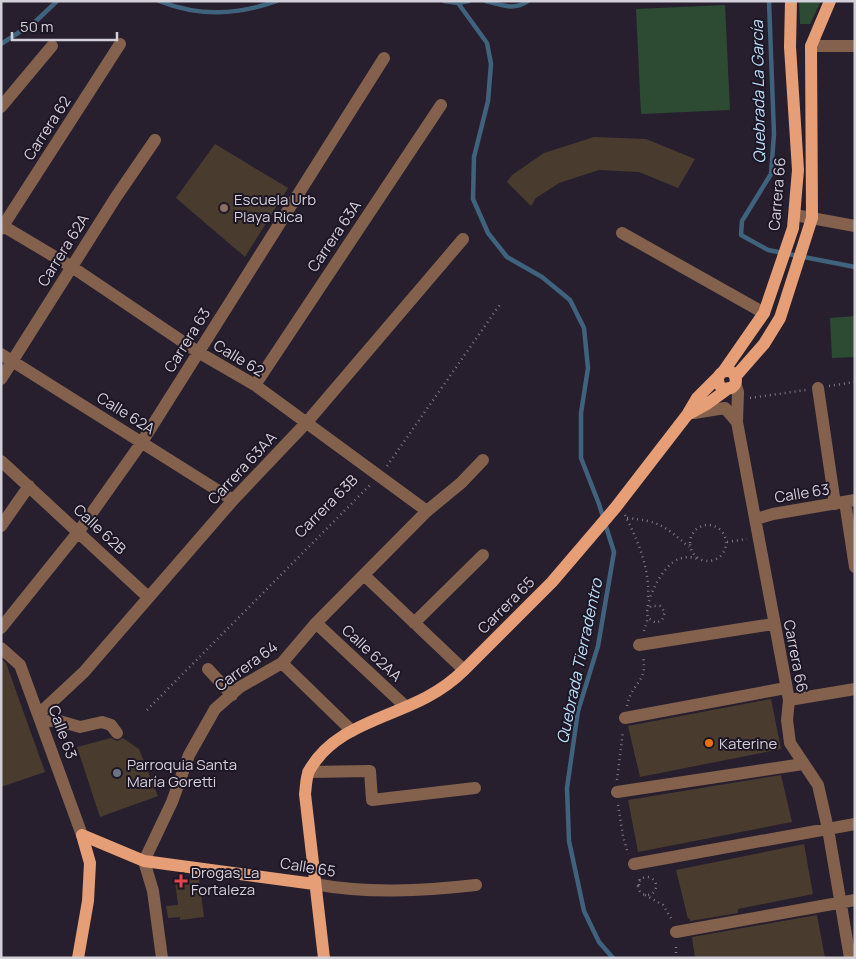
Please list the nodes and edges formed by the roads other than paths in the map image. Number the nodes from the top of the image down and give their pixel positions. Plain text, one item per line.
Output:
1 (791, 1) edge
2 (830, 1) edge
3 (120, 44) dead end
4 (52, 46) dead end
5 (811, 46) junction
6 (855, 46) edge
7 (384, 58) dead end
8 (441, 104) dead end
9 (1, 107) edge
10 (155, 140) dead end
11 (795, 215) junction
12 (812, 218) junction
13 (855, 226) edge
14 (2, 228) edge
15 (622, 233) dead end
16 (463, 239) dead end
17 (72, 267) junction
18 (764, 313) junction
19 (198, 352) junction
20 (1, 354) edge
21 (13, 362) junction
22 (1, 380) edge
23 (728, 380) junction
24 (254, 385) junction
25 (818, 388) road end
26 (688, 414) junction
27 (307, 422) junction
28 (737, 422) junction
29 (142, 442) junction
30 (482, 460) dead end
31 (1, 461) edge
32 (30, 486) junction
33 (232, 500) junction
34 (845, 502) edge
35 (427, 511) junction
36 (756, 519) junction
37 (1, 526) edge
38 (79, 531) junction
39 (483, 555) dead end
40 (855, 567) edge
41 (364, 576) junction
42 (148, 597) junction
43 (316, 623) junction
44 (414, 624) junction
45 (773, 624) junction
46 (1, 628) edge
47 (639, 645) road end
48 (1, 648) edge
49 (282, 663) junction
50 (208, 669) dead end
51 (464, 670) junction
52 (855, 689) edge
53 (788, 694) junction
54 (232, 695) junction
55 (405, 706) junction
56 (41, 718) junction
57 (625, 718) road end
58 (352, 730) junction
59 (117, 733) dead end
60 (802, 764) junction
61 (308, 772) junction
62 (475, 788) dead end
63 (617, 792) road end
64 (855, 824) edge
65 (828, 829) junction
66 (82, 835) junction
67 (144, 861) junction
68 (634, 864) road end
69 (314, 884) junction
70 (476, 885) dead end
71 (855, 900) edge
72 (841, 903) junction
73 (676, 932) dead end
74 (78, 958) edge
75 (162, 958) edge
76 (324, 958) edge
77 (850, 958) edge

1 - 11 main road, Carrera 66
2 - 5 main road
3 - 14 street, Carrera 62
4 - 9 street
5 - 6 street
5 - 12 main road
7 - 19 street, Carrera 63
8 - 24 street, Carrera 63A
10 - 17 street, Carrera 62A
11 - 12 street
11 - 18 main road, Carrera 66
12 - 13 street
12 - 23 main road
14 - 17 street, Calle 62
15 - 18 street
16 - 27 street, Carrera 63AA
17 - 19 street, Calle 62
17 - 21 street, Carrera 62A
18 - 23 main road, Carrera 66
19 - 24 street, Calle 62
19 - 29 street, Carrera 63
20 - 21 street, Calle 62A
21 - 22 street, Carrera 62A
21 - 29 street, Calle 62A
23 - 26 main road, Carrera 65
23 - 28 street, Carrera 66
24 - 27 street, Calle 62
25 - 34 street
26 - 28 street
26 - 51 main road, Carrera 65
27 - 33 street, Carrera 63AA
27 - 35 street, Calle 62
28 - 36 street, Carrera 66
29 - 33 street, Calle 62A
29 - 38 street, Carrera 63
30 - 35 street, Carrera 64
31 - 32 street, Calle 62B
32 - 37 street
32 - 38 street, Calle 62B
33 - 42 street, Carrera 63AA
34 - 36 street, Calle 63
34 - 40 street
35 - 41 street, Carrera 64
36 - 45 street, Carrera 66
38 - 42 street, Calle 62B
38 - 46 street, Carrera 63
39 - 44 street
41 - 43 street, Carrera 64
41 - 44 street
42 - 56 street, Carrera 63AA
43 - 49 street, Carrera 64
43 - 55 street, Calle 62AA
44 - 51 street
45 - 47 street
45 - 53 street, Carrera 66
48 - 56 street, Calle 63
49 - 54 street, Carrera 64
49 - 58 street
50 - 54 street
51 - 55 main road, Carrera 65
52 - 53 street
53 - 57 street
53 - 60 street, Carrera 66
54 - 67 street, Carrera 64
55 - 58 main road, Carrera 65
56 - 59 street
56 - 66 street, Calle 63
58 - 61 main road, Carrera 65
60 - 63 street
60 - 65 street, Carrera 66
61 - 62 street
61 - 69 main road
64 - 65 street
65 - 68 street
65 - 72 street, Carrera 66
66 - 67 main road, Calle 65
66 - 74 main road
67 - 69 main road, Calle 65
67 - 75 street
69 - 70 street, Calle 65
69 - 76 main road
71 - 72 street
72 - 73 street
72 - 77 street, Carrera 66

